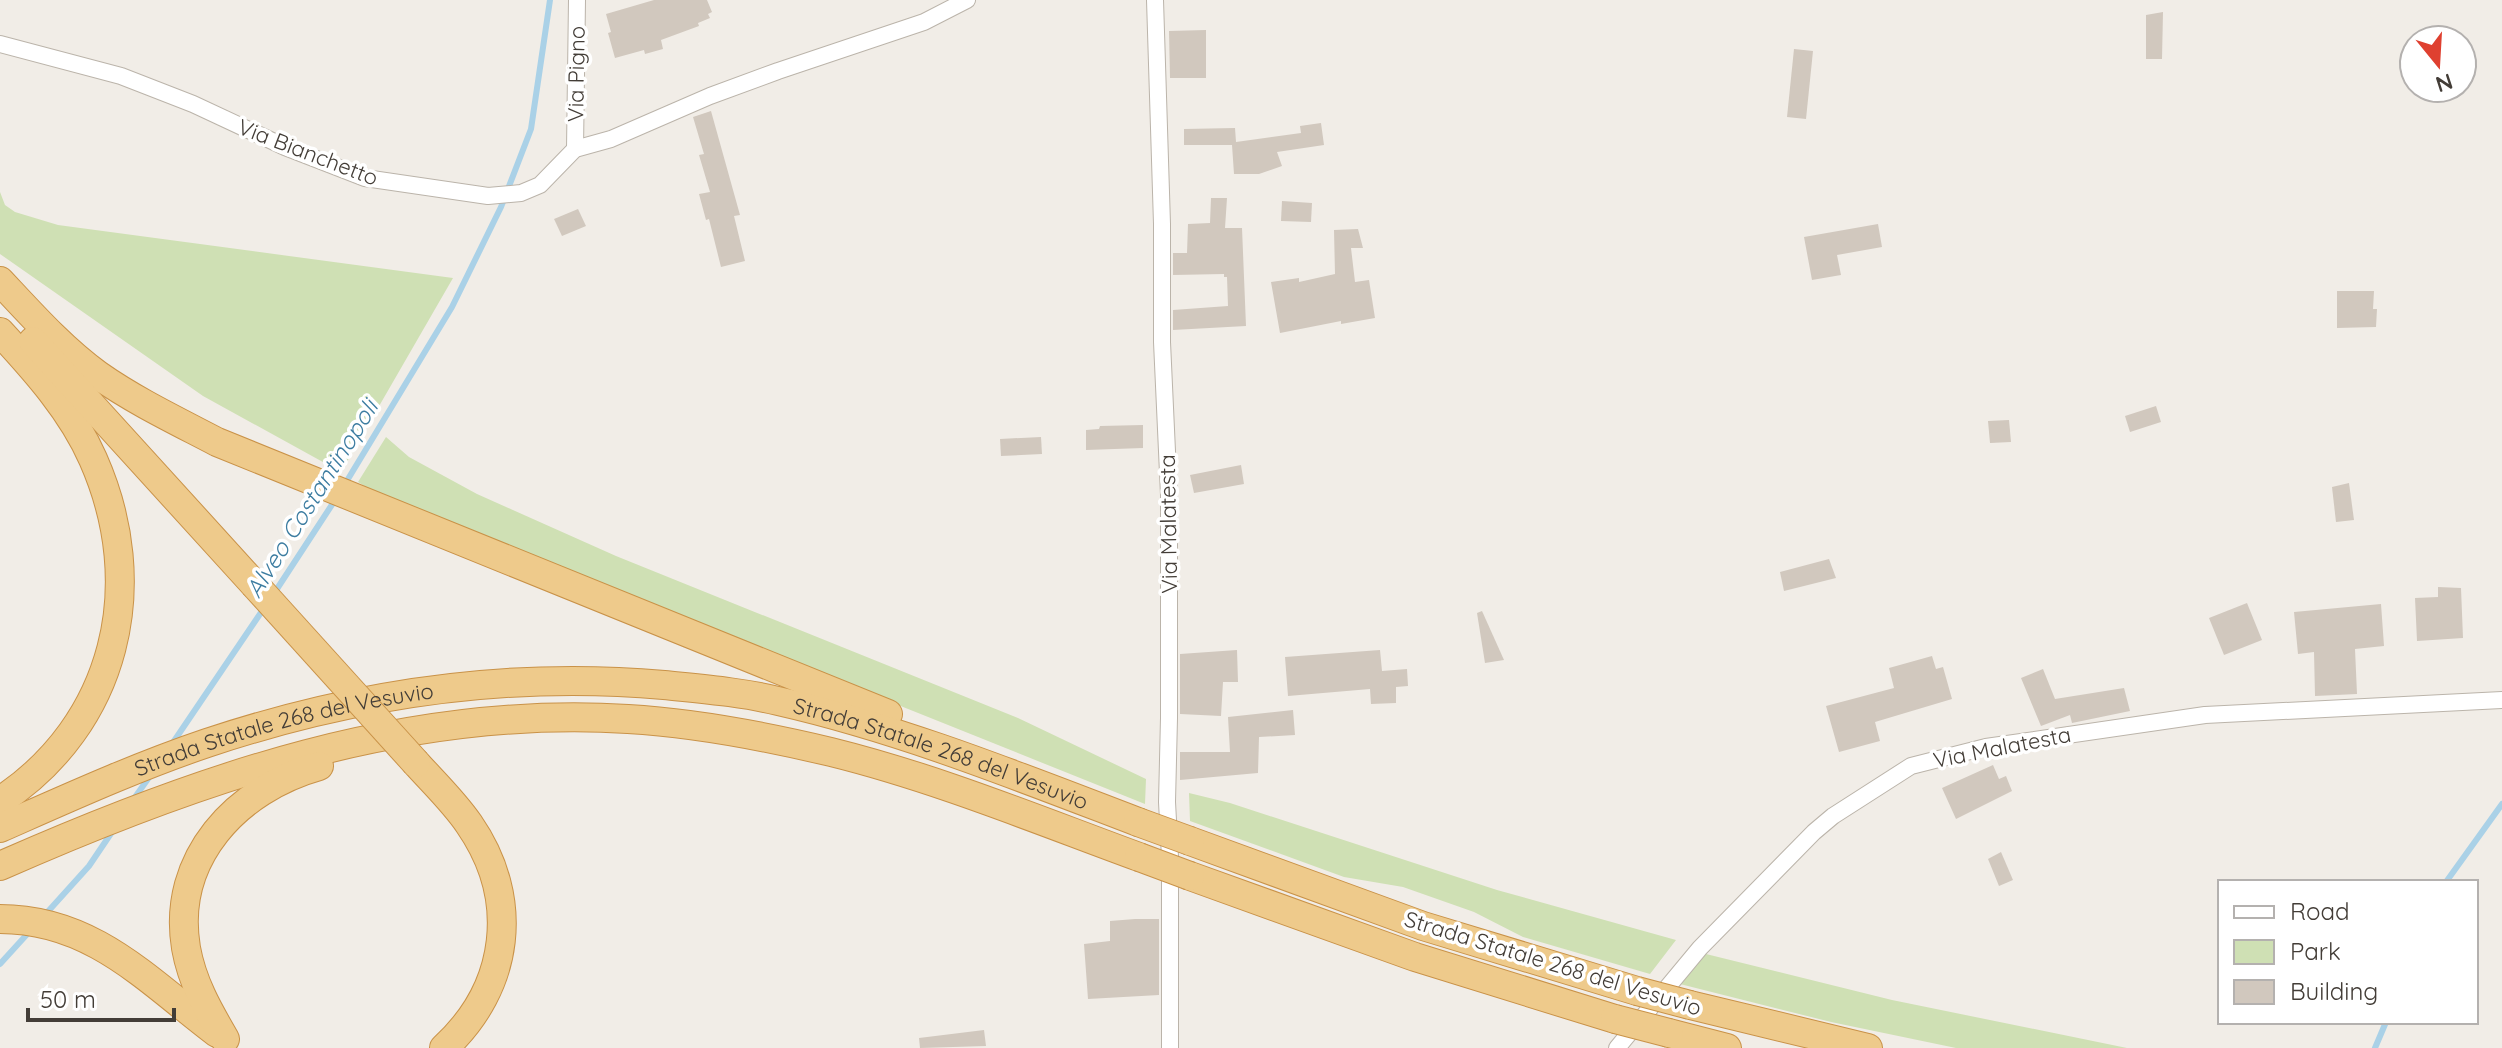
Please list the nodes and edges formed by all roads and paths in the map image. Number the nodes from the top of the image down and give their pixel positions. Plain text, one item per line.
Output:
1 (577, 0) edge
2 (967, 0) edge
3 (1155, 0) edge
4 (0, 44) edge
5 (575, 149) junction
6 (0, 281) edge
7 (0, 305) edge
8 (0, 332) edge
9 (2502, 700) edge
10 (627, 719) junction
11 (1000, 770) junction
12 (0, 801) edge
13 (0, 828) edge
14 (0, 866) edge
15 (8, 919) edge
16 (231, 1043) edge
17 (444, 1048) edge
18 (1170, 1048) edge
19 (1617, 1048) edge
20 (1727, 1048) edge
21 (1868, 1048) edge

1 - 5 street, Via Pigno
2 - 5 street, Via Bianchetto
3 - 18 street, Via Malatesta
4 - 5 street, Via Bianchetto
6 - 11 highway
7 - 17 highway, bridge
8 - 12 highway
9 - 19 street, Via Malatesta
10 - 14 highway, Strada Statale 268 del Vesuvio
10 - 16 highway
10 - 20 highway, Strada Statale 268 del Vesuvio, bridge
11 - 13 highway, Strada Statale 268 del Vesuvio
11 - 21 highway, Strada Statale 268 del Vesuvio, bridge
15 - 16 highway

